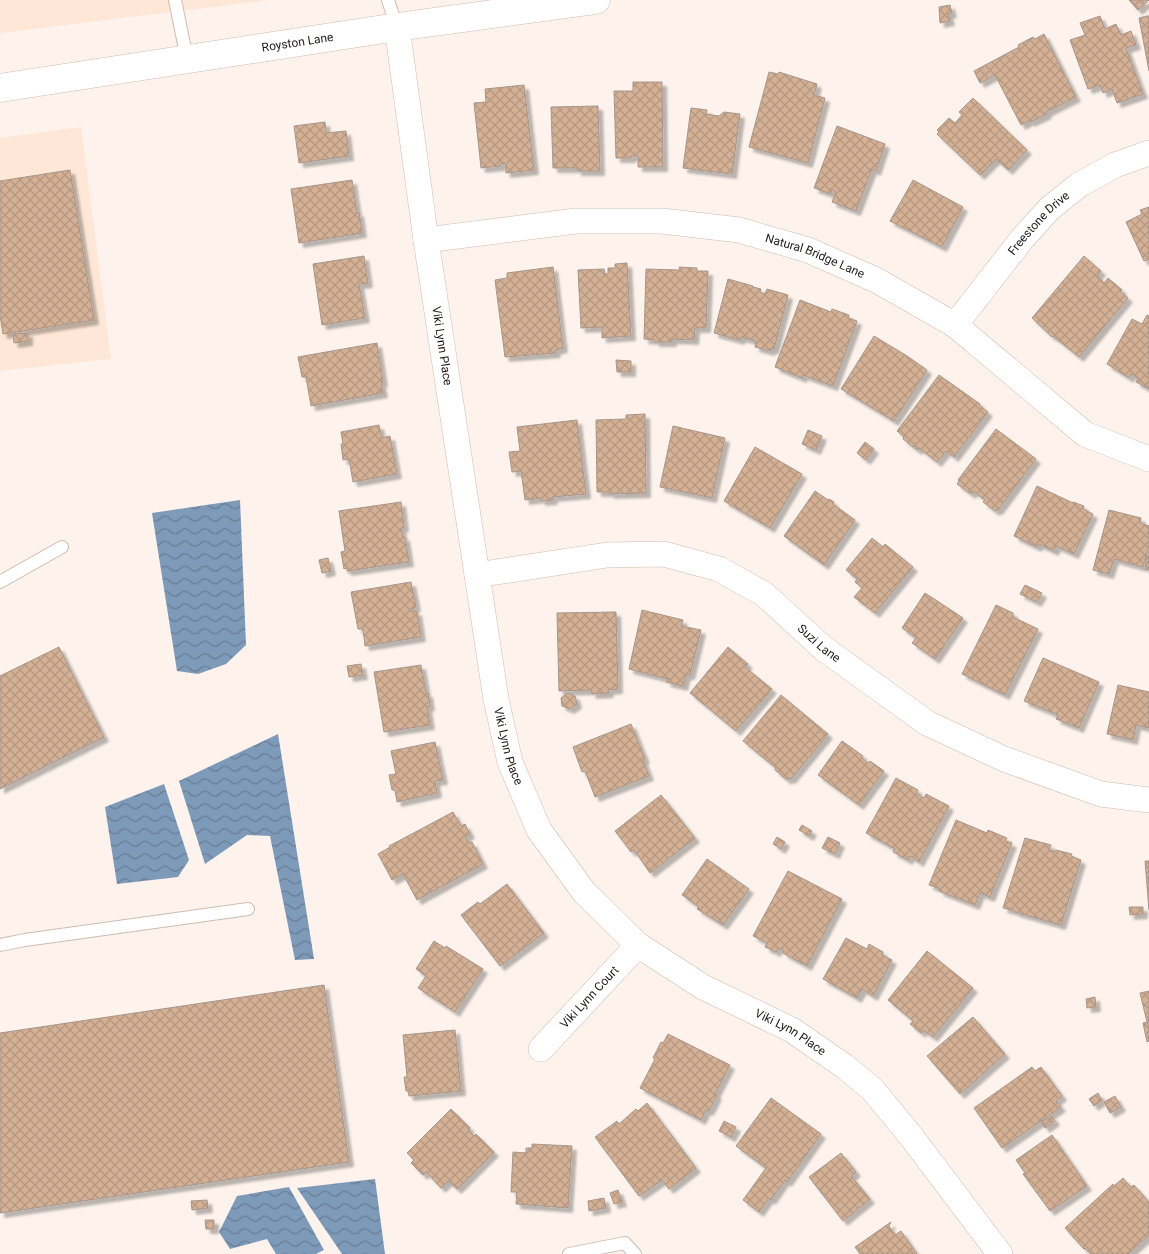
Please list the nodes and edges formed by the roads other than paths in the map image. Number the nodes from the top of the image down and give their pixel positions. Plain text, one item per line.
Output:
1 (175, 0) edge
2 (388, 0) edge
3 (596, 0) edge
4 (397, 27) junction
5 (187, 59) junction
6 (0, 88) edge
7 (1149, 153) edge
8 (426, 240) junction
9 (955, 325) junction
10 (1149, 459) edge
11 (62, 547) dead end
12 (477, 575) junction
13 (0, 582) edge
14 (1149, 800) edge
15 (248, 909) dead end
16 (0, 945) edge
17 (638, 945) junction
18 (540, 1049) dead end
19 (569, 1254) edge
20 (635, 1254) edge
21 (1000, 1254) edge

1 - 5 lane
2 - 4 lane
3 - 4 street, Royston Lane
4 - 5 street, Royston Lane
4 - 8 street, Viki Lynn Place
5 - 6 street, Royston Lane
7 - 9 street, Freestone Drive
8 - 9 street, Natural Bridge Lane
8 - 12 street, Viki Lynn Place
9 - 10 street, Natural Bridge Lane
11 - 13 lane
12 - 14 street, Suzi Lane
12 - 17 street, Viki Lynn Place
15 - 16 lane
17 - 18 street, Viki Lynn Court
17 - 21 street, Viki Lynn Place
19 - 20 lane

